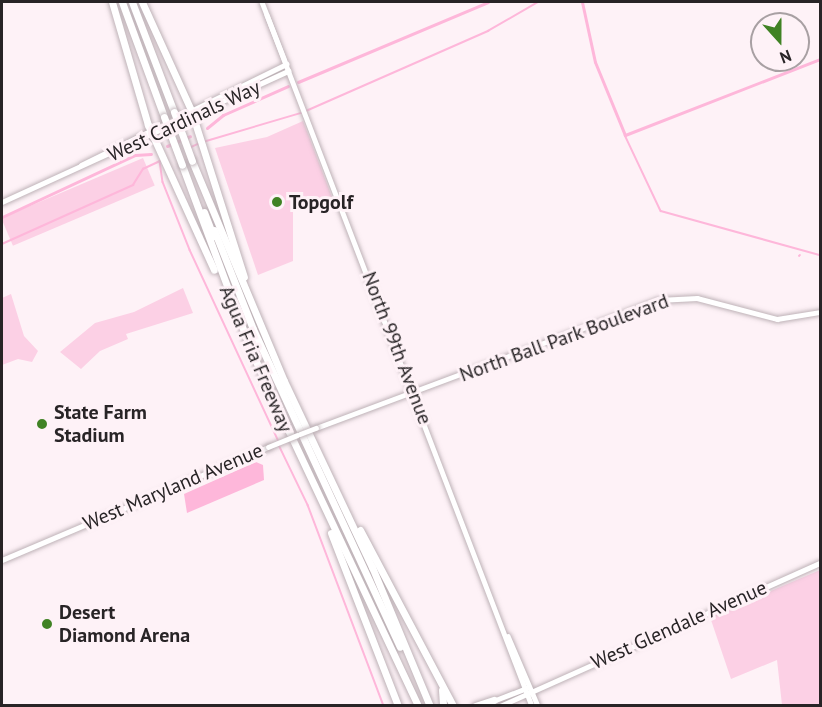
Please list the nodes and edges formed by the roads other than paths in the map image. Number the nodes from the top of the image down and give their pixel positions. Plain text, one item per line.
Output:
1 (112, 2) edge
2 (122, 2) edge
3 (132, 2) edge
4 (142, 2) edge
5 (262, 2) edge
6 (285, 62) junction
7 (288, 71) junction
8 (194, 117) junction
9 (149, 128) junction
10 (152, 136) junction
11 (79, 166) junction
12 (200, 182) junction
13 (190, 186) junction
14 (2, 202) edge
15 (820, 312) edge
16 (260, 324) junction
17 (243, 331) junction
18 (414, 393) junction
19 (280, 394) junction
20 (298, 434) junction
21 (314, 489) junction
22 (326, 492) junction
23 (337, 492) junction
24 (2, 560) edge
25 (820, 563) edge
26 (400, 663) junction
27 (411, 664) junction
28 (439, 681) junction
29 (529, 690) junction
30 (497, 703) edge
31 (398, 705) edge
32 (418, 705) edge
33 (430, 705) edge
34 (443, 705) edge
35 (453, 705) edge
36 (475, 705) edge
37 (482, 705) edge
38 (532, 705) edge
39 (538, 705) edge

1 - 9 highway
2 - 13 highway, Agua Fria Freeway, bridge
3 - 12 highway, Agua Fria Freeway, bridge
4 - 8 highway
5 - 6 main road, North 99th Avenue
6 - 7 main road, North 99th Avenue
6 - 8 main road, West Cardinals Way
7 - 8 main road, West Cardinals Way
7 - 18 main road, North 99th Avenue
8 - 9 main road, West Cardinals Way
8 - 10 main road, West Cardinals Way
8 - 16 highway
9 - 10 highway
9 - 11 main road, West Cardinals Way
10 - 11 main road, West Cardinals Way
10 - 17 highway
11 - 14 main road, West Cardinals Way
12 - 16 highway, Agua Fria Freeway
12 - 19 highway
13 - 17 highway, Agua Fria Freeway
13 - 19 highway
15 - 18 main road, North Ball Park Boulevard
16 - 23 highway, Agua Fria Freeway
17 - 21 highway, Agua Fria Freeway
18 - 20 main road, West Maryland Avenue, bridge
18 - 29 main road, North 99th Avenue
19 - 20 highway
20 - 22 highway
20 - 24 main road, West Maryland Avenue, bridge
21 - 26 highway, Agua Fria Freeway
21 - 31 highway
22 - 26 highway
22 - 27 highway
23 - 27 highway, Agua Fria Freeway
23 - 28 highway
25 - 29 main road, West Glendale Avenue
26 - 32 highway, Agua Fria Freeway
27 - 33 highway, Agua Fria Freeway
28 - 34 highway
28 - 35 highway
29 - 30 main road, West Glendale Avenue
29 - 38 main road, North 99th Avenue
29 - 39 main road, North 99th Avenue
30 - 36 highway
30 - 37 main road, West Glendale Avenue

